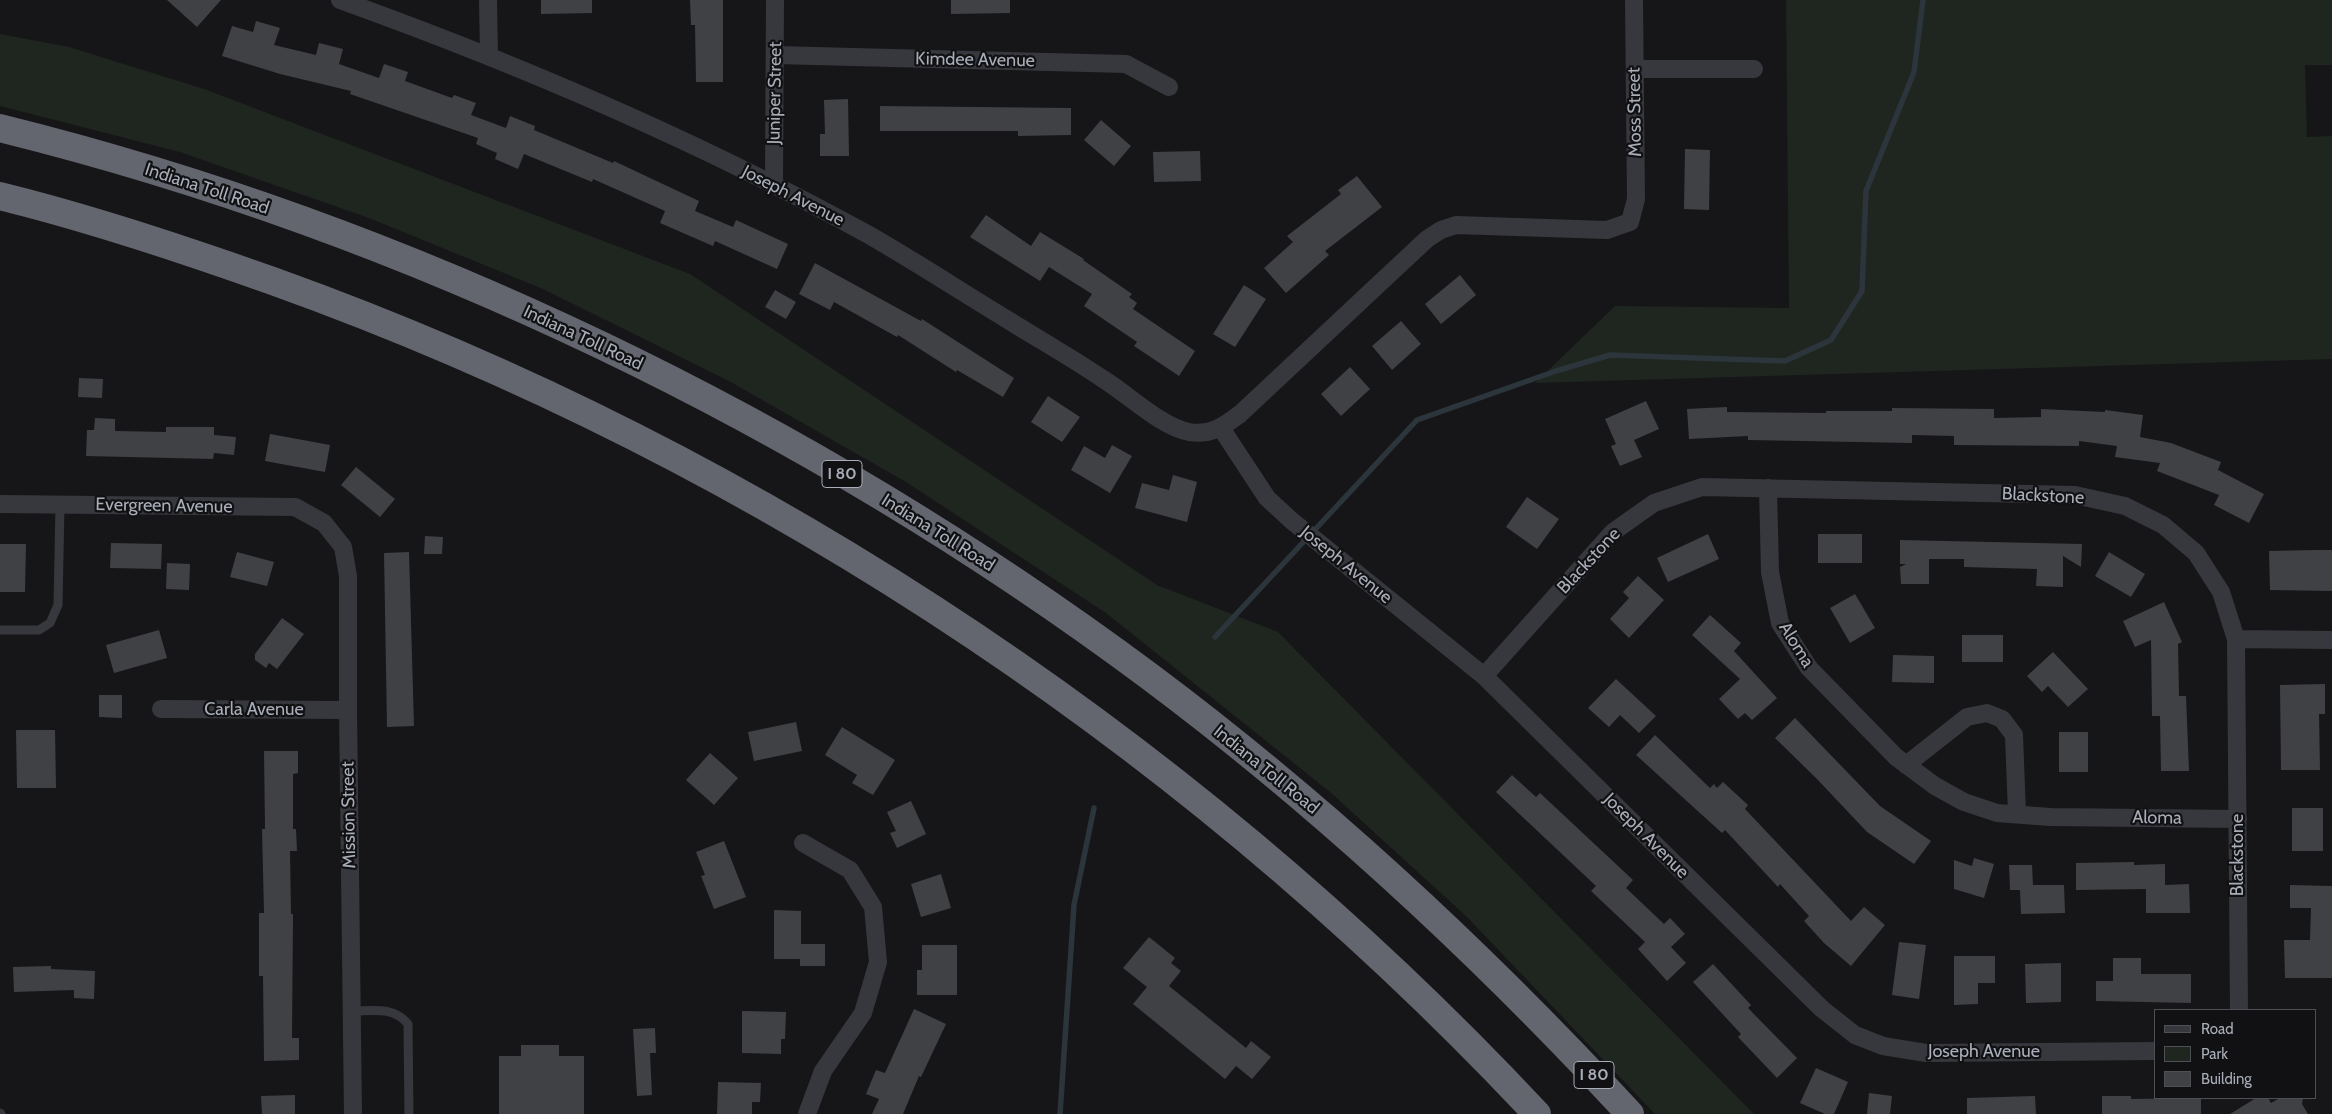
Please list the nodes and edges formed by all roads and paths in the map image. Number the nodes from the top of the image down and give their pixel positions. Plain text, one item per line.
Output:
1 (340, 0) edge
2 (488, 0) edge
3 (775, 0) edge
4 (1634, 0) edge
5 (775, 55) junction
6 (489, 56) junction
7 (1754, 69) dead end
8 (1635, 70) junction
9 (1168, 88) dead end
10 (0, 128) edge
11 (774, 185) junction
12 (0, 196) edge
13 (1630, 222) joint
14 (1221, 428) junction
15 (1768, 488) junction
16 (0, 504) edge
17 (60, 505) junction
18 (324, 523) joint
19 (0, 630) edge
20 (2236, 639) junction
21 (2332, 640) edge
22 (1484, 676) junction
23 (161, 709) dead end
24 (348, 710) junction
25 (1906, 765) junction
26 (2017, 814) junction
27 (2238, 819) junction
28 (803, 843) dead end
29 (2239, 1009) edge
30 (352, 1011) junction
31 (2154, 1051) edge
32 (353, 1114) edge
33 (409, 1114) edge
34 (806, 1114) edge
35 (1536, 1114) edge
36 (1630, 1114) edge

1 - 6 street, Joseph Avenue
2 - 6 street
3 - 5 street, Juniper Street
4 - 8 street, Moss Street
5 - 9 street, Kimdee Avenue
5 - 11 street, Juniper Street
6 - 11 street, Joseph Avenue
7 - 8 street
8 - 13 street, Moss Street
10 - 36 highway, Indiana Toll Road / I 80
11 - 14 street, Joseph Avenue
12 - 35 highway
13 - 14 street, Joseph Avenue
14 - 22 street, Joseph Avenue
15 - 20 street, Blackstone
15 - 22 street, Blackstone
15 - 25 street, Aloma
16 - 17 street, Evergreen Avenue
17 - 18 street, Evergreen Avenue
17 - 19 lane
18 - 24 street, Mission Street
20 - 21 street
20 - 27 street, Blackstone
22 - 31 street, Joseph Avenue
23 - 24 street, Carla Avenue
24 - 30 street, Mission Street
25 - 26 street, Aloma
25 - 26 street
26 - 27 street, Aloma
27 - 29 street, Blackstone
28 - 34 street
30 - 32 street, Mission Street
30 - 33 lane

